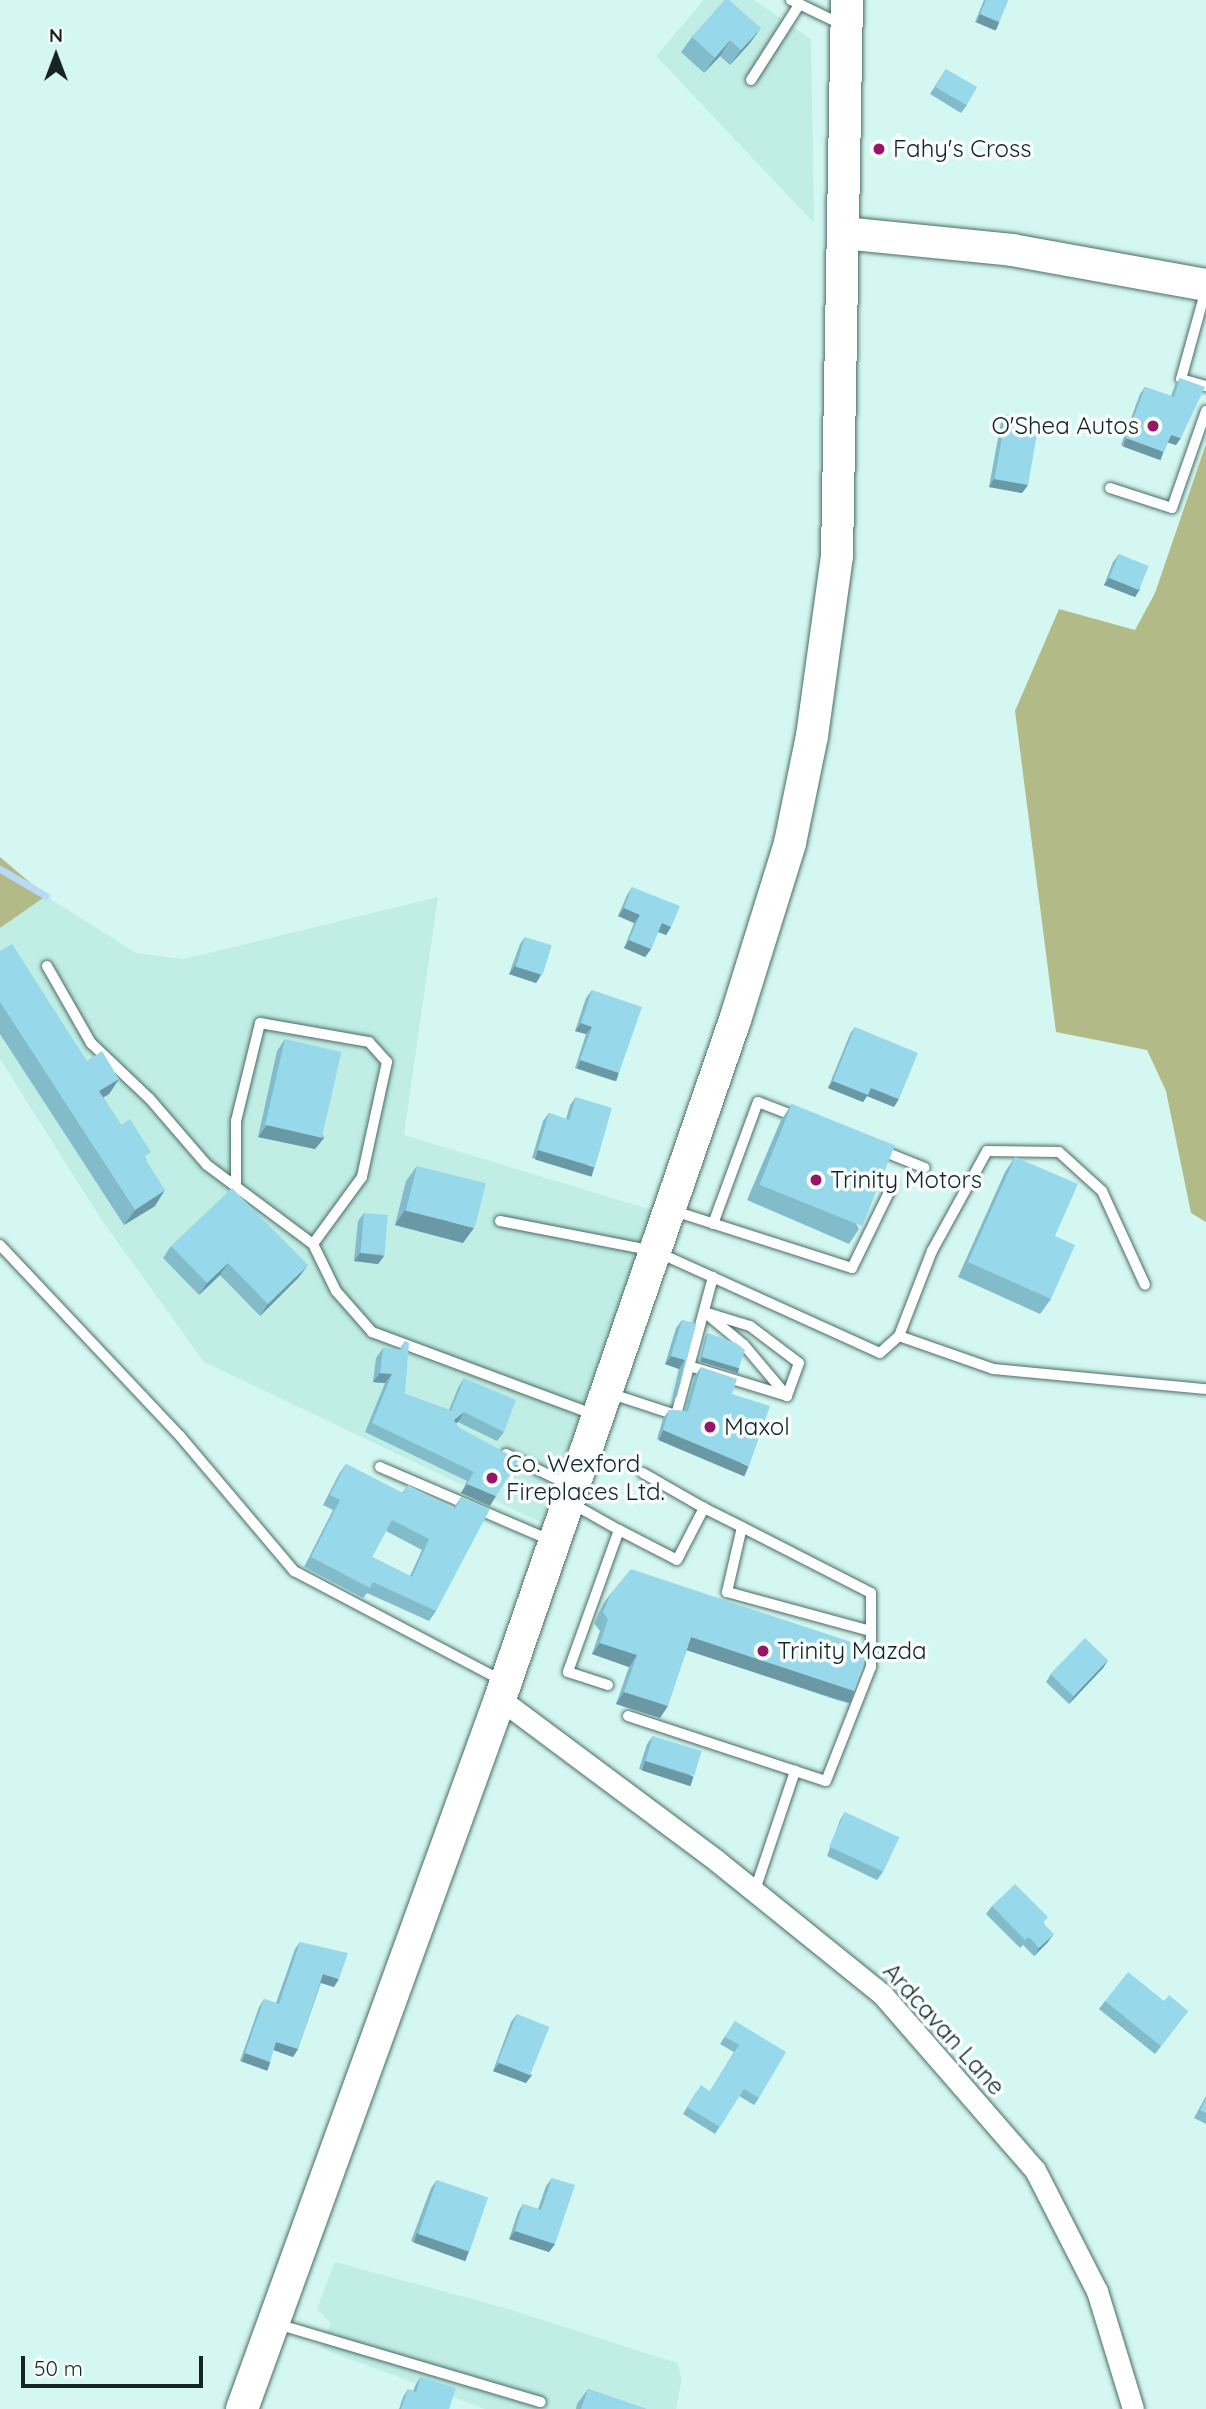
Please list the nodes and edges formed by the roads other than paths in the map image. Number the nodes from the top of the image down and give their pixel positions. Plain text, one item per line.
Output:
1 (795, 3) edge
2 (848, 14) edge
3 (751, 80) dead end
4 (843, 233) junction
5 (1206, 287) edge
6 (1206, 386) edge
7 (1206, 411) edge
8 (1110, 488) dead end
9 (47, 965) dead end
10 (810, 1122) edge
11 (861, 1142) edge
12 (925, 1168) dead end
13 (236, 1185) junction
14 (892, 1186) dead end
15 (669, 1210) junction
16 (500, 1221) dead end
17 (713, 1224) junction
18 (313, 1244) junction
19 (0, 1245) edge
20 (654, 1251) junction
21 (713, 1277) junction
22 (1145, 1284) dead end
23 (704, 1312) junction
24 (899, 1335) junction
25 (690, 1366) junction
26 (1206, 1389) edge
27 (787, 1396) junction
28 (602, 1404) junction
29 (490, 1446) edge
30 (380, 1467) dead end
31 (643, 1473) dead end
32 (570, 1494) junction
33 (704, 1508) junction
34 (742, 1527) junction
35 (619, 1530) junction
36 (554, 1542) junction
37 (871, 1631) junction
38 (608, 1685) dead end
39 (503, 1691) junction
40 (628, 1716) dead end
41 (794, 1771) junction
42 (755, 1891) junction
43 (274, 2323) junction
44 (541, 2402) dead end
45 (242, 2409) edge
46 (1133, 2409) edge

1 - 2 lane
1 - 3 lane
2 - 4 main road
4 - 5 main road
4 - 15 main road
5 - 6 lane
7 - 8 lane
9 - 13 lane
10 - 17 lane
11 - 12 lane
13 - 18 lane
13 - 18 lane
14 - 17 lane
15 - 17 lane
15 - 20 main road
16 - 20 lane
18 - 28 lane
19 - 39 lane
20 - 21 lane
20 - 28 main road
21 - 23 lane
21 - 24 lane
22 - 24 lane
23 - 25 lane
23 - 27 lane
23 - 27 lane
24 - 26 lane
25 - 27 lane
25 - 28 lane
28 - 32 main road
29 - 32 lane
30 - 36 lane
31 - 33 lane
32 - 35 lane
32 - 36 main road
33 - 34 lane
33 - 35 lane
34 - 37 lane
34 - 37 lane
35 - 38 lane
36 - 39 main road
37 - 41 lane
39 - 42 street, Ardcavan Lane
39 - 43 main road
40 - 41 lane
41 - 42 lane
42 - 46 street, Ardcavan Lane
43 - 44 lane
43 - 45 main road

